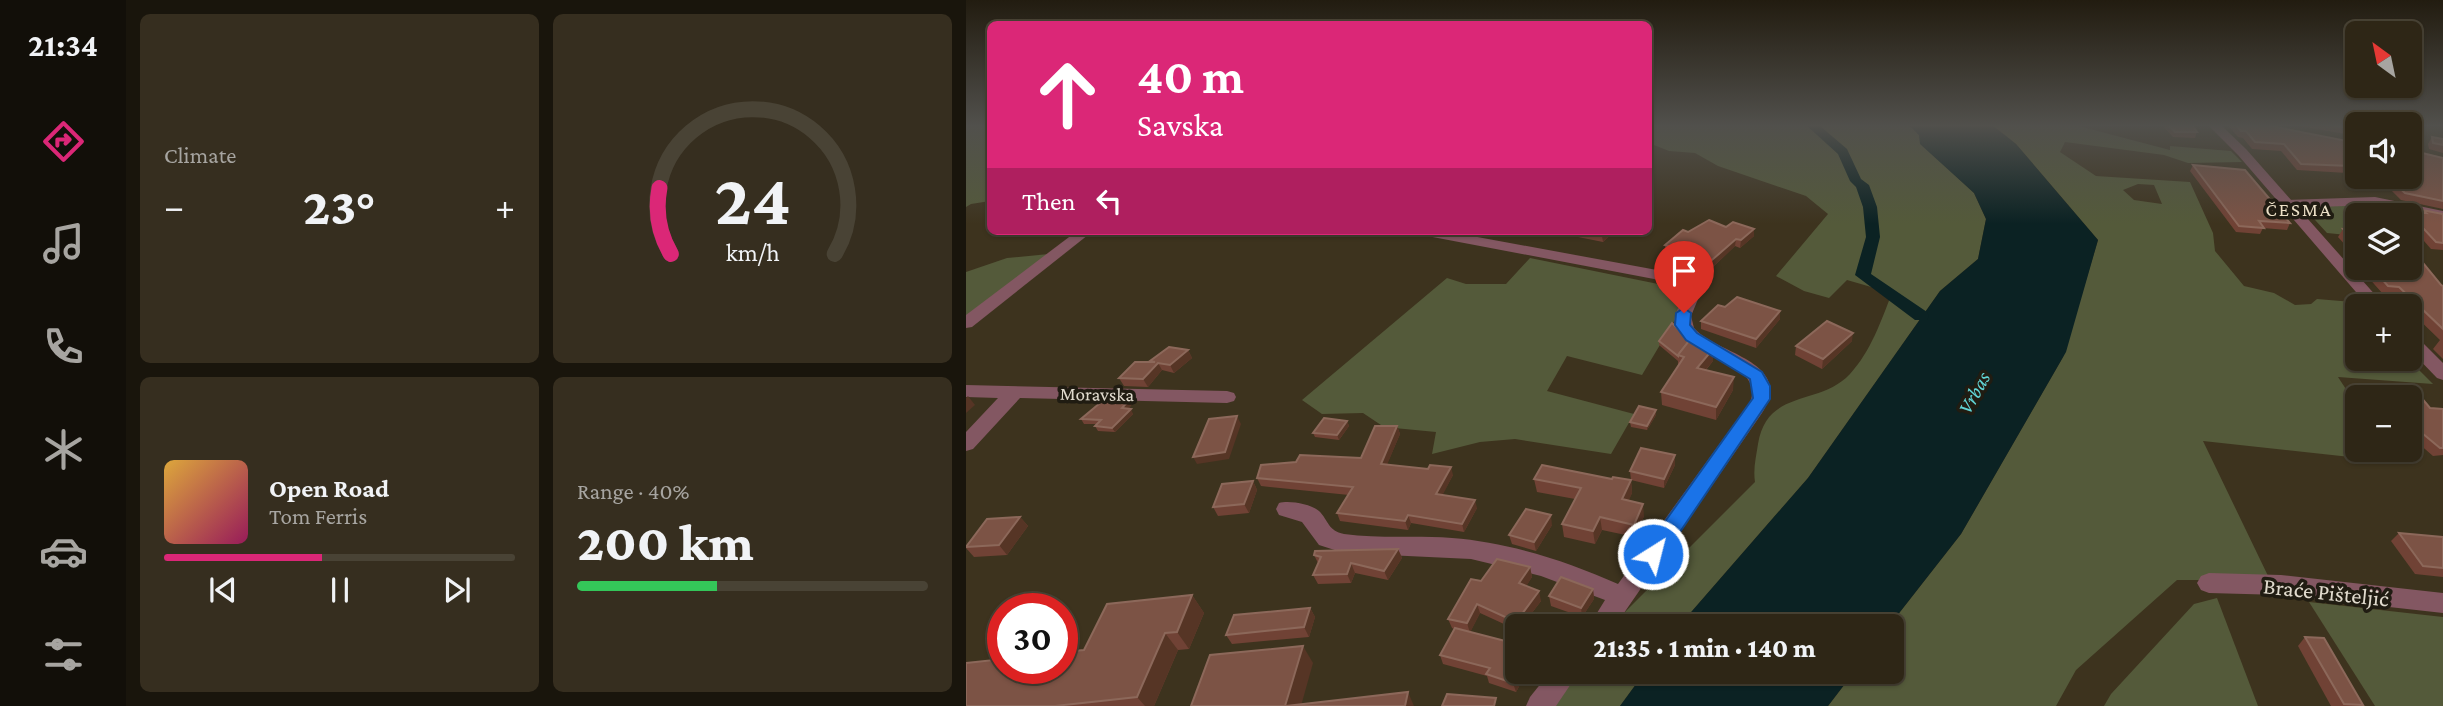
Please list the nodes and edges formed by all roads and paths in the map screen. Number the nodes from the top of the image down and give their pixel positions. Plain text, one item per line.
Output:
1 (2247, 158) edge
2 (2286, 204) junction
3 (2443, 215) edge
4 (1081, 235) edge
5 (1443, 235) edge
6 (2365, 294) edge
7 (966, 323) edge
8 (2422, 352) edge
9 (2443, 374) edge
10 (966, 391) edge
11 (1014, 393) junction
12 (1227, 397) dead end
13 (966, 444) edge
14 (1287, 509) dead end
15 (2208, 583) dead end
16 (1623, 598) junction
17 (2443, 603) edge
18 (1610, 614) edge
19 (1556, 684) edge
20 (1539, 706) edge

1 - 2 street
2 - 3 street
2 - 6 street
4 - 7 street
5 - 16 street
8 - 9 street
10 - 11 street, Moravska
11 - 12 street, Moravska
11 - 13 street
14 - 16 street
15 - 17 street, Braće Pišteljić
16 - 18 street
19 - 20 street

